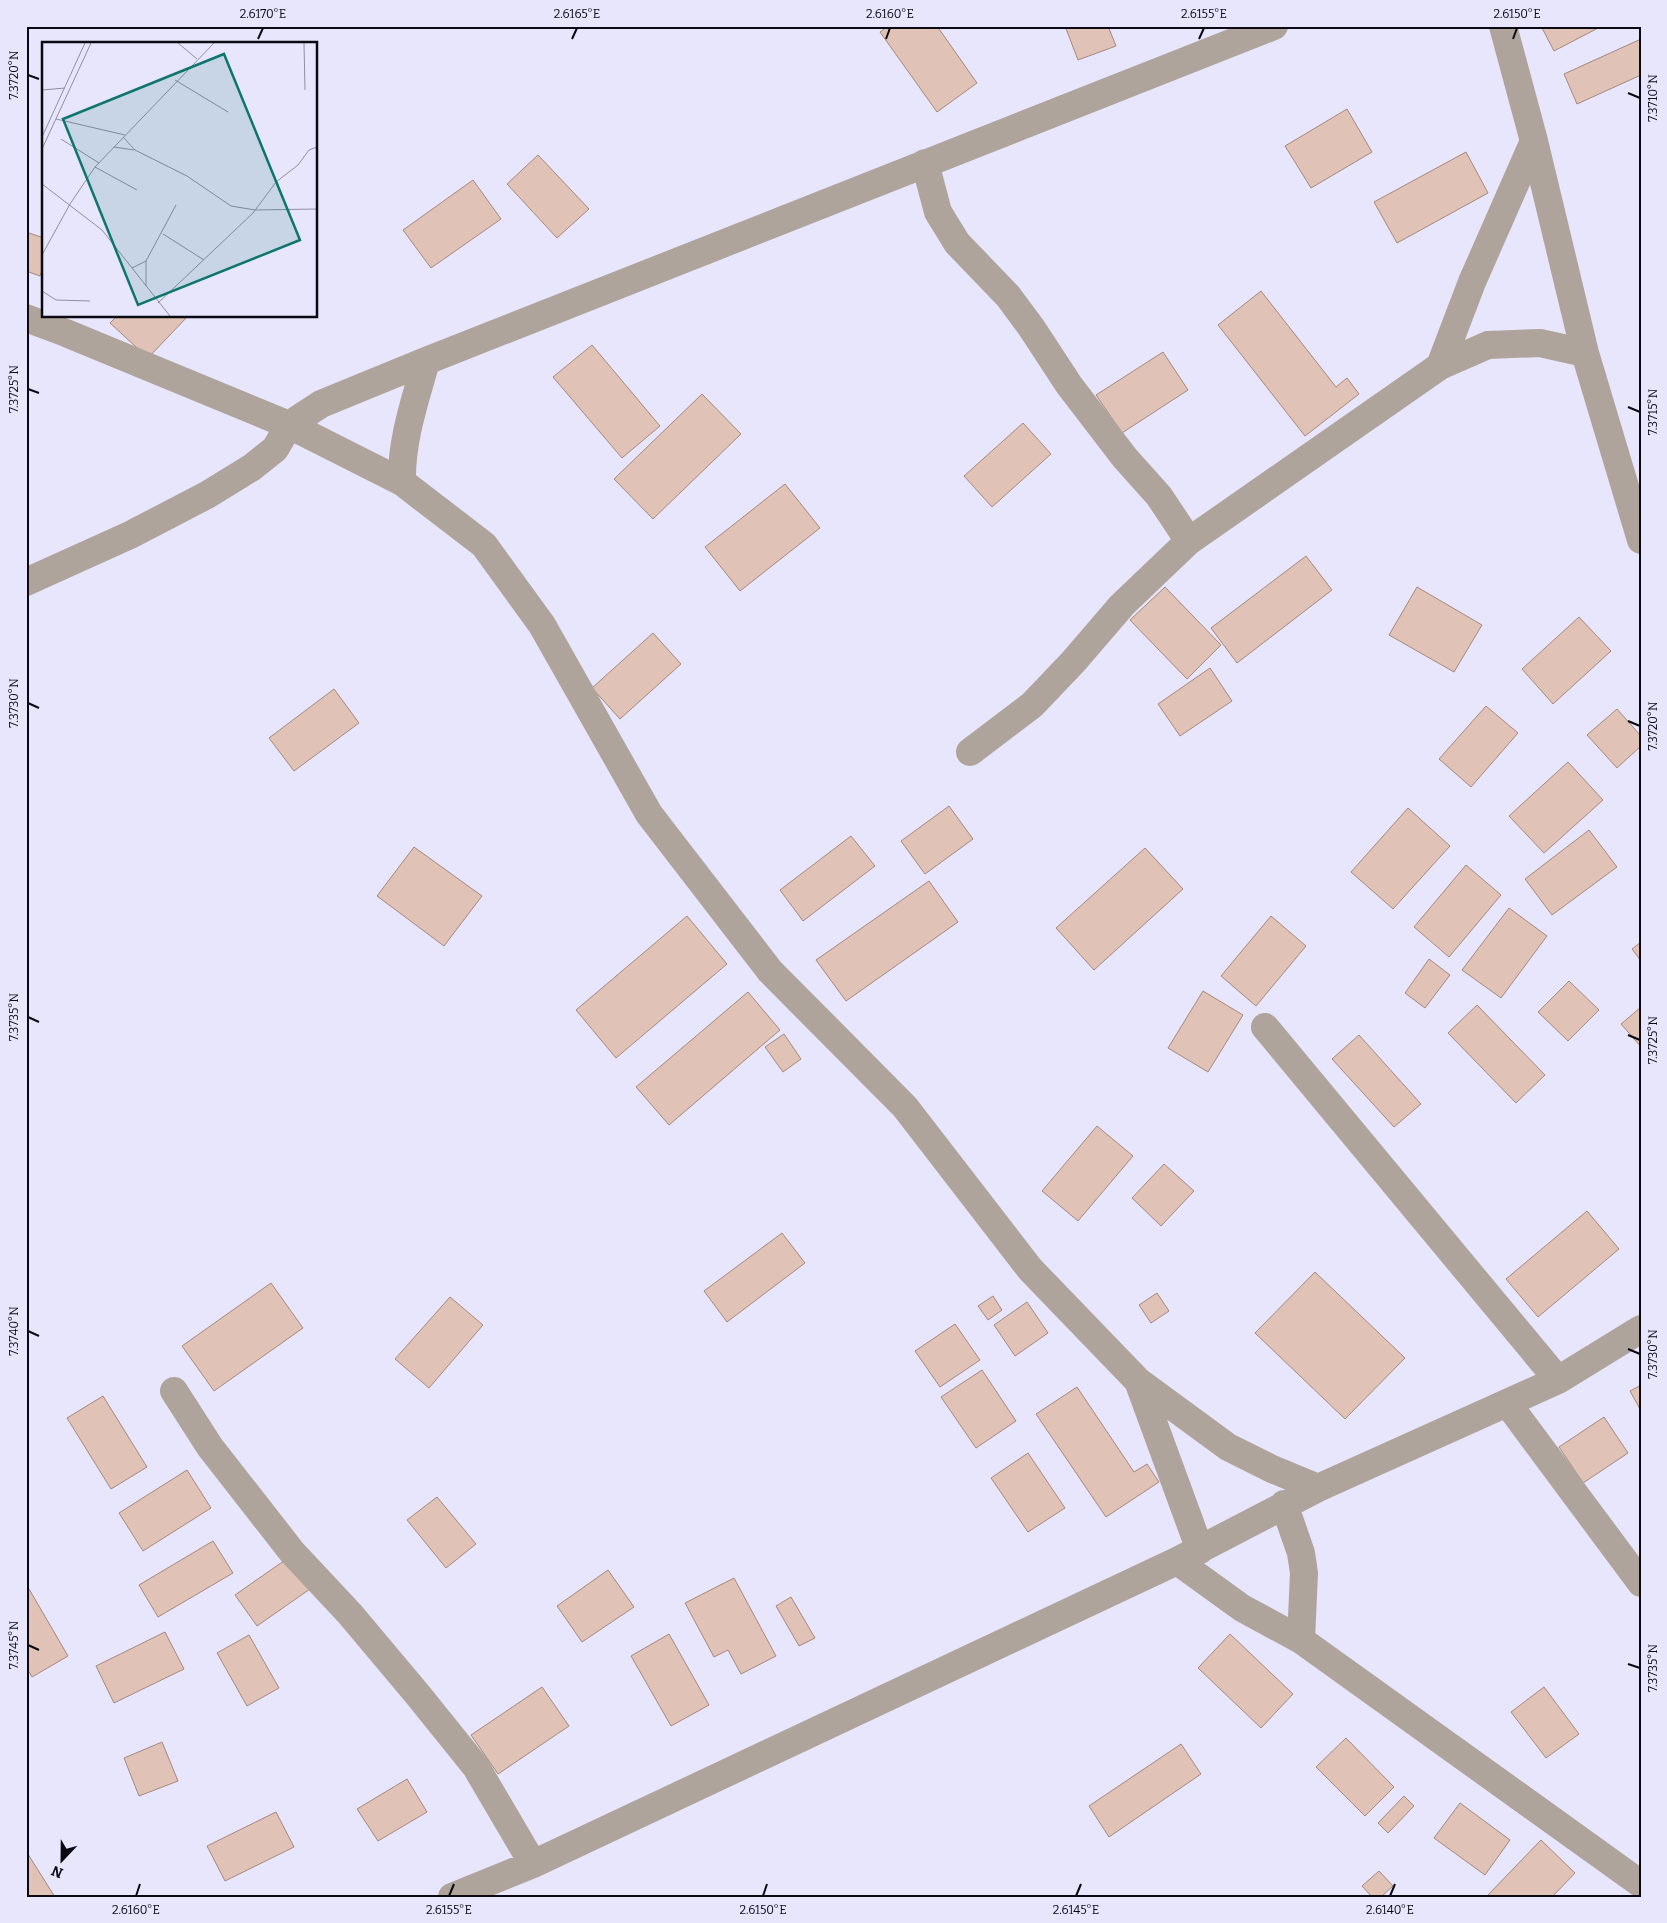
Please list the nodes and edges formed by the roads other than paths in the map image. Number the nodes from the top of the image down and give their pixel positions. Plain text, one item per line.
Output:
1 (1274, 26) edge
2 (1503, 26) edge
3 (1534, 141) junction
4 (924, 163) junction
5 (26, 318) edge
6 (1585, 353) junction
7 (426, 361) junction
8 (1440, 366) junction
9 (289, 425) junction
10 (402, 482) junction
11 (1641, 540) edge
12 (1189, 542) junction
13 (26, 582) edge
14 (970, 752) dead end
15 (1265, 1027) dead end
16 (1641, 1329) edge
17 (1558, 1380) junction
18 (1138, 1381) junction
19 (174, 1391) dead end
20 (1508, 1404) junction
21 (1318, 1488) junction
22 (1284, 1504) junction
23 (1189, 1556) junction
24 (1641, 1582) edge
25 (1301, 1640) junction
26 (533, 1864) junction
27 (1641, 1884) edge
28 (452, 1897) edge

1 - 4 street
2 - 3 street
3 - 6 street
3 - 8 street
4 - 7 street
4 - 12 street
5 - 9 street
6 - 8 street
6 - 11 street
7 - 9 street
7 - 10 street
8 - 12 street
9 - 10 street
9 - 13 street
10 - 18 street
12 - 14 street
15 - 17 street
16 - 17 street
17 - 20 street
18 - 21 street
18 - 23 street
19 - 26 street
20 - 21 street
20 - 24 street
21 - 22 street
22 - 23 street
22 - 25 street
23 - 25 street
23 - 26 street
25 - 27 street
26 - 28 street

